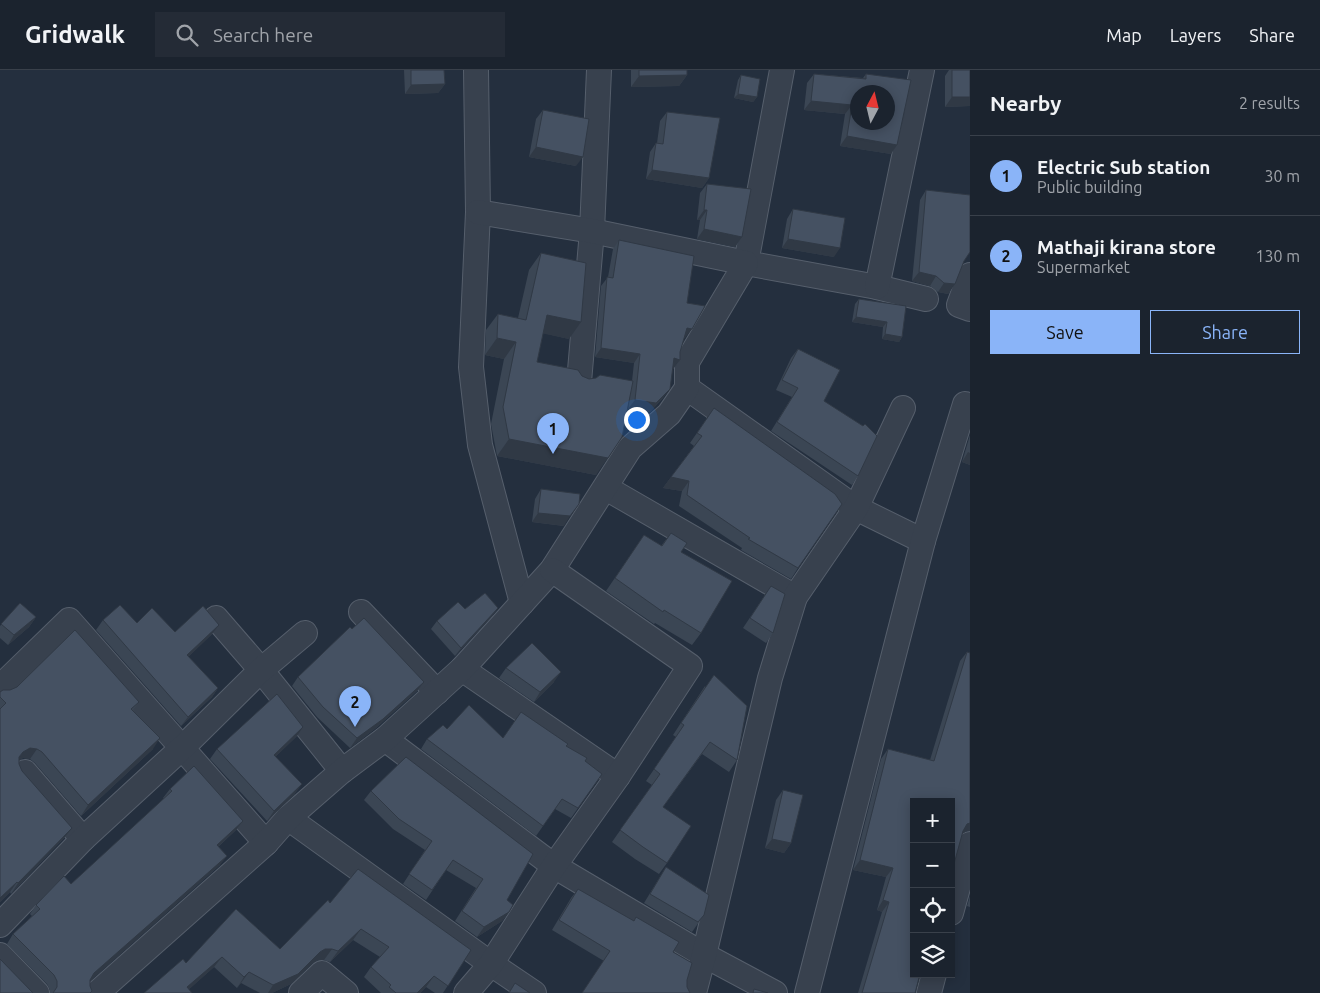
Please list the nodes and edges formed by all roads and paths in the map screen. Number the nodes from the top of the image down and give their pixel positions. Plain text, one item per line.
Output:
1 (476, 70) edge
2 (599, 70) edge
3 (782, 70) edge
4 (922, 70) edge
5 (478, 212) junction
6 (592, 231) junction
7 (746, 264) junction
8 (970, 274) edge
9 (877, 287) junction
10 (926, 299) dead end
11 (970, 308) edge
12 (579, 382) edge
13 (687, 388) junction
14 (965, 404) dead end
15 (903, 408) dead end
16 (606, 488) junction
17 (856, 508) junction
18 (923, 540) junction
19 (552, 570) junction
20 (795, 597) junction
21 (522, 603) junction
22 (361, 612) dead end
23 (216, 618) edge
24 (305, 633) dead end
25 (261, 670) junction
26 (462, 670) junction
27 (0, 687) edge
28 (438, 692) junction
29 (385, 739) junction
30 (182, 748) junction
31 (342, 771) junction
32 (25, 772) edge
33 (618, 776) junction
34 (288, 818) junction
35 (83, 839) junction
36 (266, 843) junction
37 (970, 844) edge
38 (554, 866) junction
39 (955, 898) edge
40 (0, 925) edge
41 (0, 955) edge
42 (704, 955) junction
43 (491, 964) junction
44 (933, 978) edge
45 (37, 993) edge
46 (97, 993) edge
47 (301, 993) edge
48 (346, 993) edge
49 (466, 993) edge
50 (534, 993) edge
51 (694, 993) edge
52 (775, 993) edge
53 (807, 993) edge
54 (929, 993) edge

1 - 5 street
2 - 6 street
3 - 7 street
4 - 9 street
5 - 6 street
5 - 21 street
6 - 7 street
6 - 12 street
7 - 9 street
7 - 13 street
8 - 11 street
9 - 10 street
13 - 16 street
13 - 17 street
14 - 18 street
15 - 17 street
16 - 19 street
16 - 20 street
17 - 18 street
17 - 20 street
18 - 53 street
19 - 21 street
19 - 33 street
20 - 42 street
21 - 26 street
22 - 28 street
23 - 25 street
24 - 25 street
25 - 30 street
25 - 31 street
26 - 28 street
26 - 33 street
27 - 30 street
28 - 29 street
29 - 31 street
29 - 38 street
30 - 35 street
30 - 36 street
31 - 34 street
32 - 35 street
33 - 38 street
34 - 36 street
34 - 43 street
35 - 40 street
36 - 46 street
37 - 39 street
38 - 42 street
38 - 43 street
41 - 45 street
42 - 51 street
42 - 52 street
43 - 49 street
43 - 50 street
44 - 54 street
47 - 48 street

